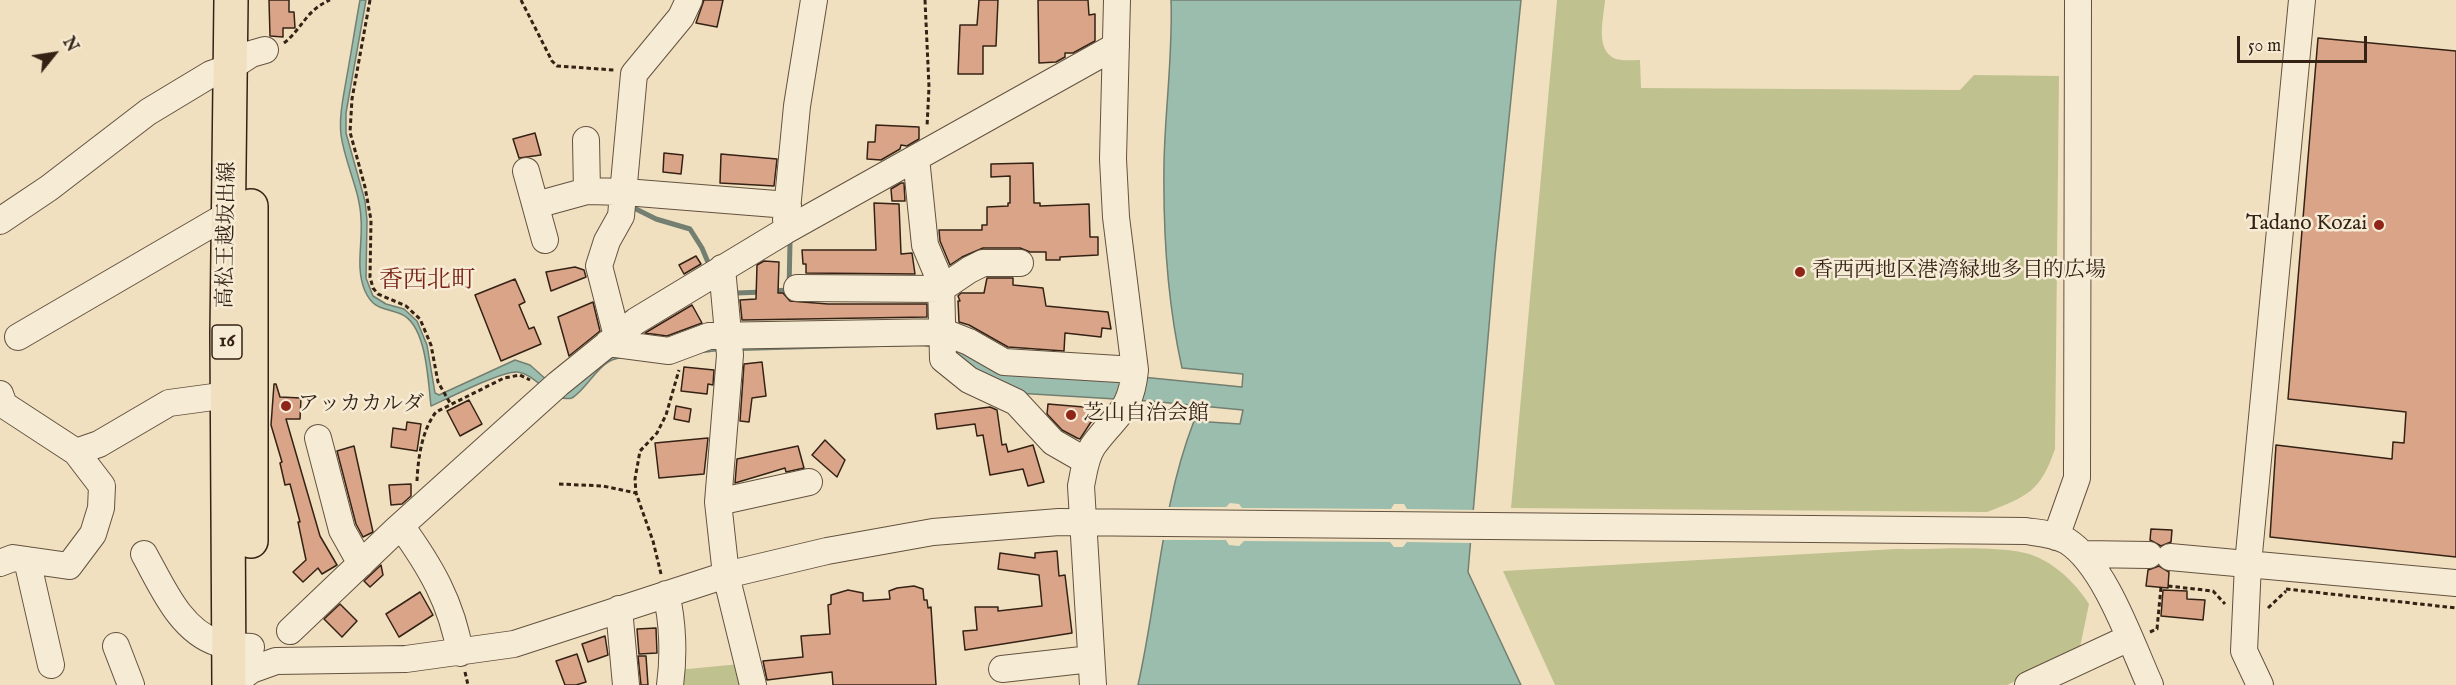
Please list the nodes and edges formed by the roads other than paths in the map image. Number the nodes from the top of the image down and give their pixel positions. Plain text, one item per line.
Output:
1 (231, 0) edge
2 (252, 0) edge
3 (689, 0) edge
4 (814, 0) edge
5 (1117, 0) edge
6 (2078, 0) edge
7 (2302, 0) edge
8 (1116, 46) junction
9 (249, 57) junction
10 (586, 140) dead end
11 (921, 155) junction
12 (526, 171) dead end
13 (587, 191) junction
14 (625, 192) junction
15 (536, 205) junction
16 (788, 205) junction
17 (229, 214) junction
18 (0, 221) edge
19 (785, 231) junction
20 (545, 240) dead end
21 (1020, 263) dead end
22 (722, 268) junction
23 (797, 288) dead end
24 (941, 289) junction
25 (18, 337) dead end
26 (612, 339) junction
27 (943, 342) junction
28 (730, 345) junction
29 (1135, 370) junction
30 (0, 394) edge
31 (228, 395) junction
32 (240, 436) junction
33 (318, 438) dead end
34 (76, 452) junction
35 (1086, 461) junction
36 (808, 482) dead end
37 (718, 502) junction
38 (409, 519) junction
39 (1083, 524) junction
40 (2056, 537) junction
41 (144, 554) dead end
42 (2084, 554) junction
43 (27, 560) junction
44 (0, 563) edge
45 (361, 564) junction
46 (2248, 564) junction
47 (726, 575) junction
48 (2456, 583) edge
49 (666, 594) junction
50 (619, 609) junction
51 (290, 631) dead end
52 (2136, 637) junction
53 (116, 646) dead end
54 (460, 653) junction
55 (1091, 654) junction
56 (1009, 664) dead end
57 (51, 665) dead end
58 (241, 670) edge
59 (131, 685) edge
60 (626, 685) edge
61 (670, 685) edge
62 (753, 685) edge
63 (1093, 685) edge
64 (2028, 685) edge
65 (2150, 685) edge
66 (2260, 685) edge

1 - 9 main road, 高松王越坂出線 / 16
2 - 9 main road, 高松王越坂出線 / 16
3 - 14 street
4 - 16 street
5 - 8 street
6 - 40 street
7 - 46 street
8 - 11 street
8 - 29 street
9 - 17 main road, 高松王越坂出線 / 16
9 - 18 street
9 - 32 main road, 高松王越坂出線 / 16
10 - 13 street
11 - 19 street
11 - 24 street
12 - 15 street
13 - 14 street
13 - 15 street
14 - 16 street
14 - 26 street
15 - 20 street
16 - 19 street
17 - 25 street
17 - 31 main road, 高松王越坂出線 / 16
19 - 22 street
21 - 24 street
22 - 26 street
22 - 28 street
23 - 24 street
24 - 27 street
26 - 28 street
26 - 38 street
27 - 28 street
27 - 29 street
27 - 35 street
28 - 37 street
29 - 35 street
30 - 34 street
31 - 32 main road, 高松王越坂出線 / 16
31 - 34 street
32 - 58 main road, 高松王越坂出線 / 16
33 - 45 street
34 - 43 street
35 - 39 street
36 - 37 street
37 - 47 street
38 - 45 street
38 - 54 street
39 - 40 street
39 - 47 street
39 - 55 street
40 - 42 street
41 - 58 street
42 - 46 street
42 - 52 street
43 - 44 street
43 - 57 street
45 - 51 street
46 - 48 street
46 - 66 street
47 - 49 street
47 - 62 street
49 - 50 street
49 - 61 street
50 - 54 street
50 - 60 street
52 - 64 street
52 - 65 street
53 - 59 street
54 - 58 street
55 - 56 street
55 - 63 street

